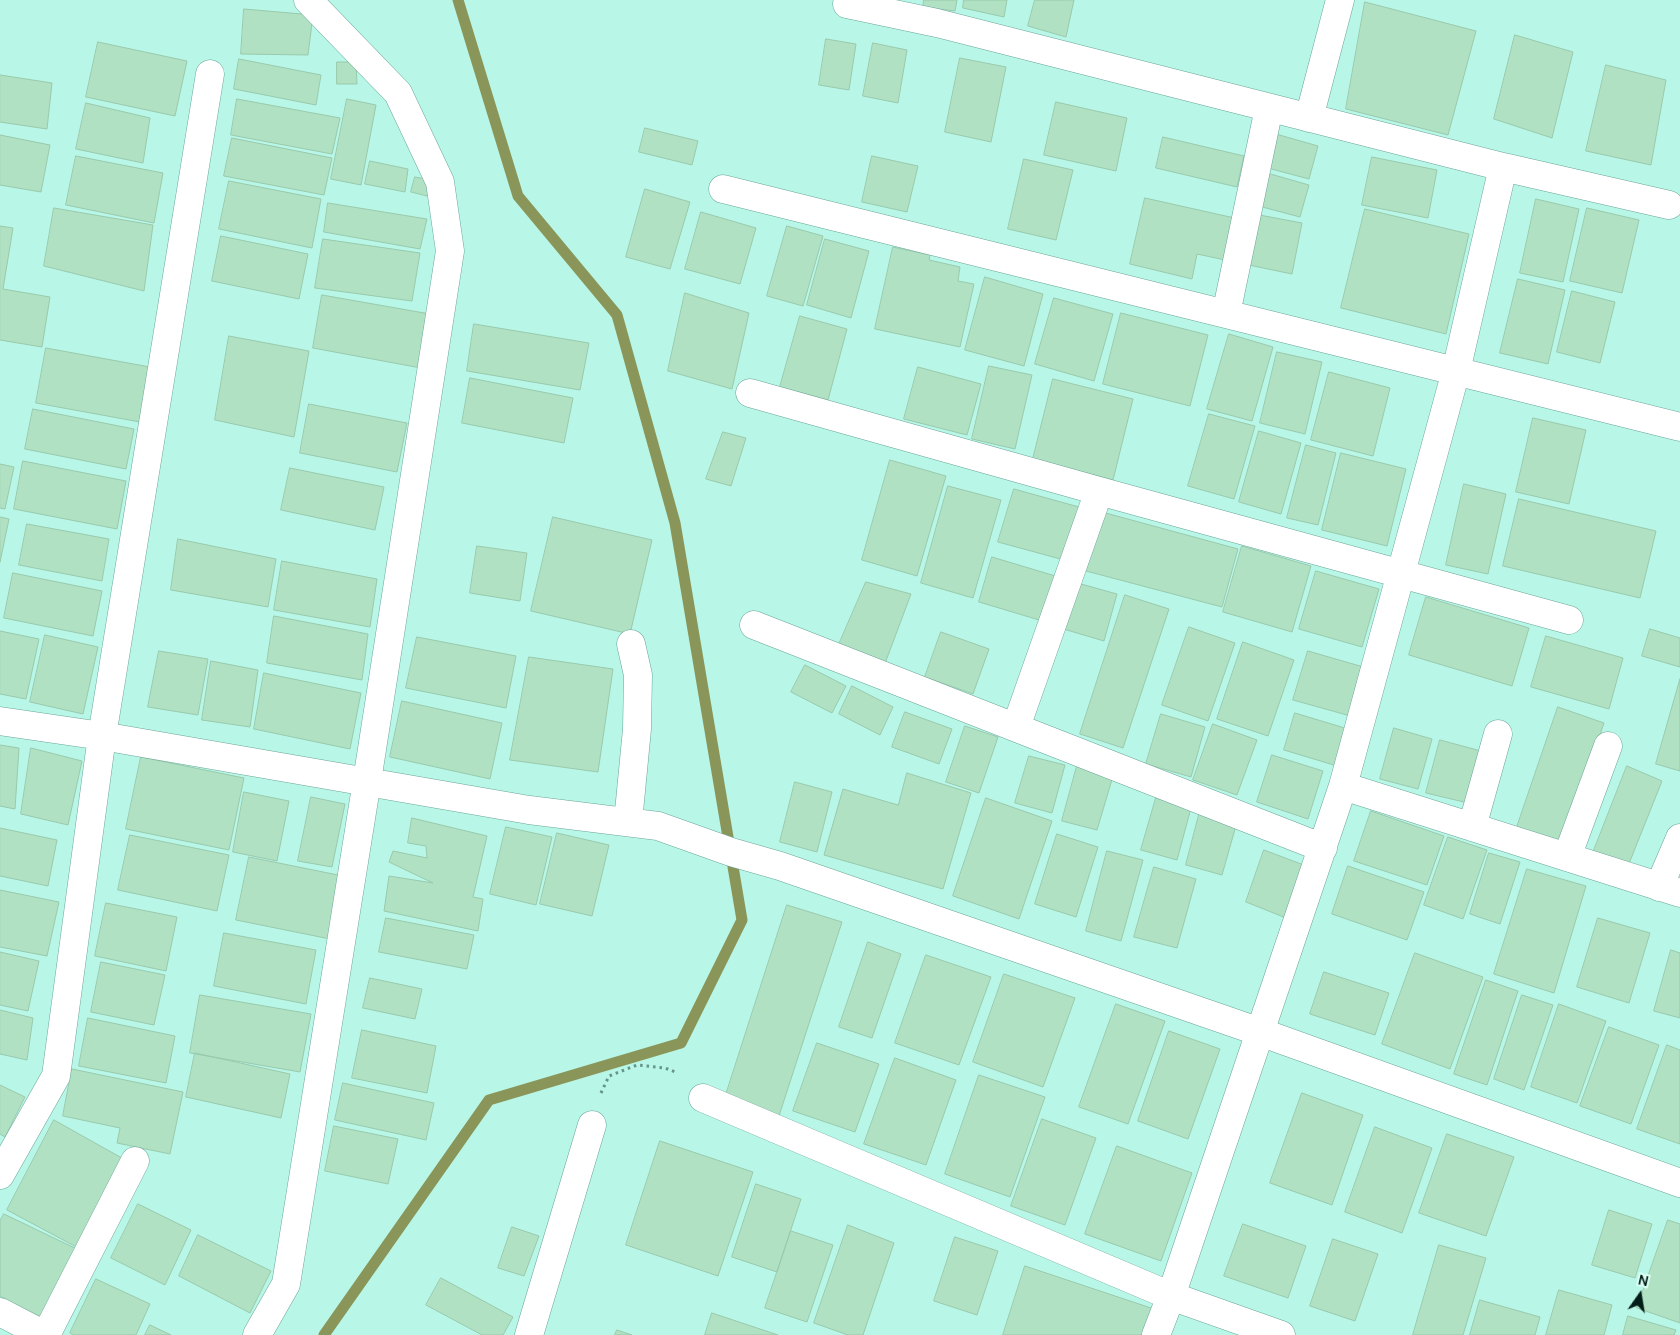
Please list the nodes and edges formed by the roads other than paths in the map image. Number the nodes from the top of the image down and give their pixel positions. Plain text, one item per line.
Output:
1 (308, 0) edge
2 (1340, 0) edge
3 (847, 4) dead end
4 (210, 74) dead end
5 (1269, 108) junction
6 (1309, 118) junction
7 (1503, 167) junction
8 (723, 189) dead end
9 (1669, 205) dead end
10 (1226, 314) junction
11 (1456, 371) junction
12 (750, 393) dead end
13 (1680, 427) edge
14 (1099, 491) junction
15 (1400, 575) junction
16 (1569, 620) dead end
17 (754, 625) dead end
18 (631, 644) dead end
19 (0, 721) edge
20 (1016, 727) junction
21 (1498, 734) dead end
22 (102, 736) junction
23 (1608, 746) dead end
24 (368, 781) junction
25 (1343, 786) junction
26 (628, 822) junction
27 (1472, 827) junction
28 (1680, 838) edge
29 (1323, 848) junction
30 (1567, 857) junction
31 (1670, 890) edge
32 (1260, 1032) junction
33 (703, 1098) road end
34 (592, 1125) road end
35 (135, 1161) dead end
36 (0, 1175) edge
37 (1680, 1183) edge
38 (1171, 1296) junction
39 (0, 1312) edge
40 (45, 1335) edge
41 (257, 1335) edge
42 (528, 1335) edge
43 (1156, 1335) edge
44 (1281, 1335) edge

1 - 24 street
2 - 6 street
3 - 5 street
4 - 22 street
5 - 6 street
5 - 10 street
6 - 7 street
7 - 9 street
7 - 11 street
8 - 10 street
10 - 11 street
11 - 13 street
11 - 15 street
12 - 14 street
14 - 15 street
14 - 20 street
15 - 16 street
15 - 25 street
17 - 20 street
18 - 26 street
19 - 22 street
20 - 29 street
21 - 27 street
22 - 24 street
22 - 36 street
23 - 30 street
24 - 26 street
24 - 41 street
25 - 27 street
25 - 29 street
26 - 32 street
27 - 30 street
28 - 31 street
29 - 32 street
30 - 31 street
32 - 37 street
32 - 38 street
33 - 38 street
34 - 42 street
35 - 40 street
38 - 43 street
38 - 44 street
39 - 40 street

